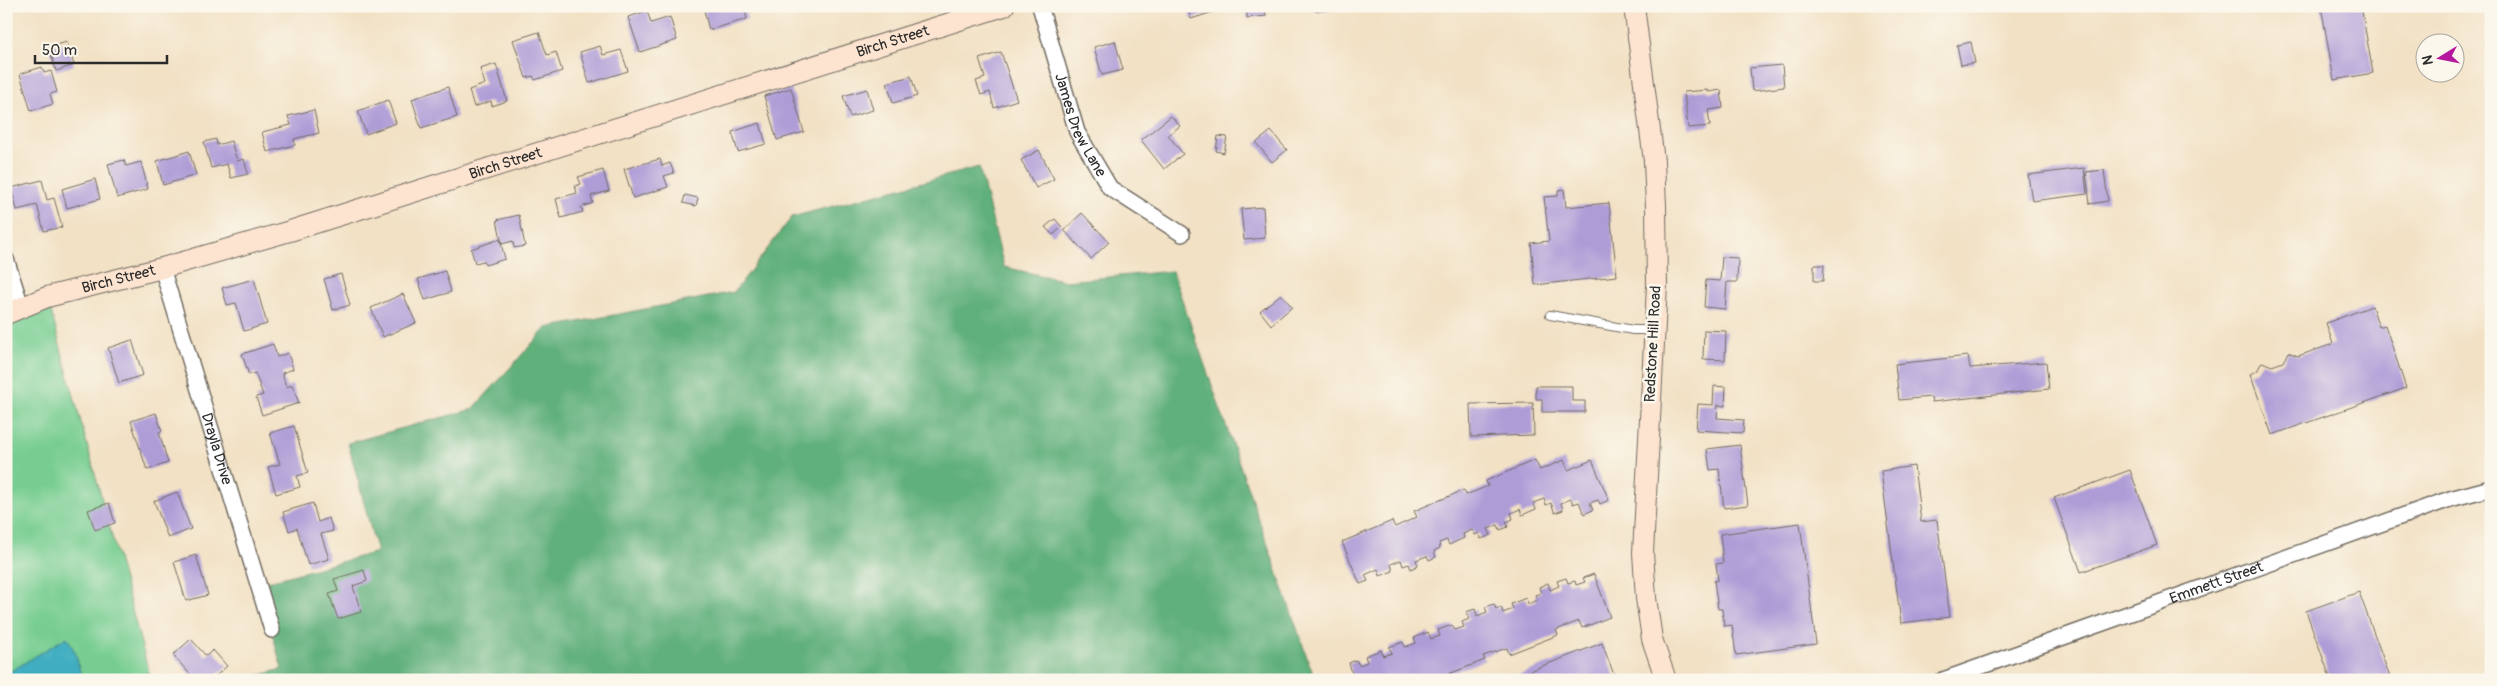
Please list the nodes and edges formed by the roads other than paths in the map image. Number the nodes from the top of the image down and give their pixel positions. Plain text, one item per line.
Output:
1 (1004, 6) edge
2 (1040, 6) edge
3 (1634, 6) edge
4 (1182, 234) dead end
5 (6, 259) edge
6 (162, 268) junction
7 (14, 312) edge
8 (1550, 315) dead end
9 (1654, 330) junction
10 (2491, 488) edge
11 (272, 630) dead end
12 (1666, 680) edge
13 (1943, 680) edge

1 - 6 main road, Birch Street
2 - 4 street, James Drew Lane
3 - 9 main road, Redstone Hill Road
5 - 7 street
6 - 7 main road, Birch Street
6 - 11 street, Drayla Drive
8 - 9 lane
9 - 12 main road, Redstone Hill Road
10 - 13 street, Emmett Street

